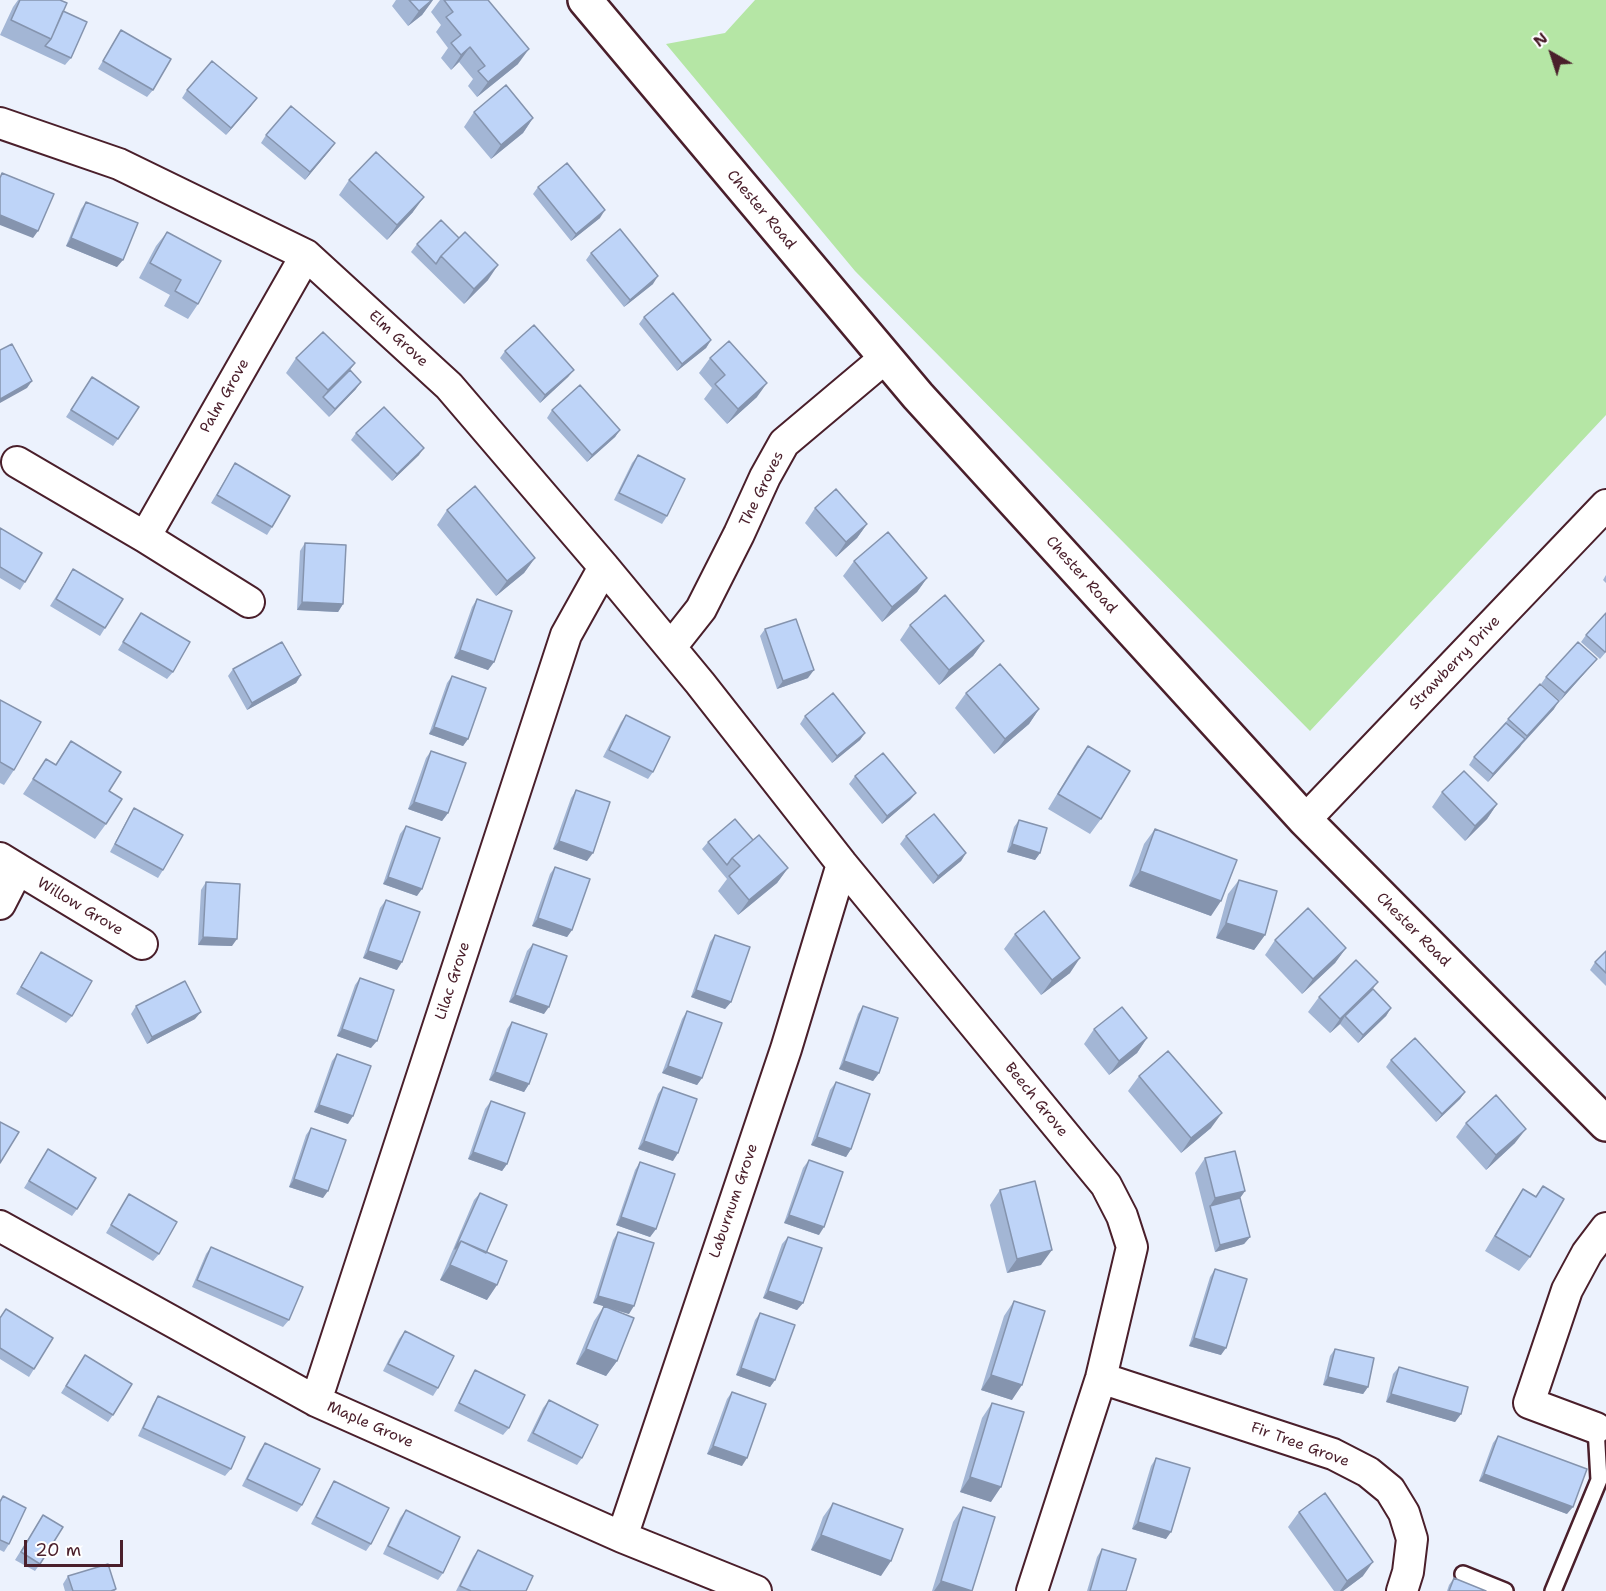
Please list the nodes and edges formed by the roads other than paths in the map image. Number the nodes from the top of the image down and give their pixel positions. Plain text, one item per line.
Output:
1 (585, 0) edge
2 (0, 123) edge
3 (306, 255) junction
4 (885, 358) junction
5 (17, 462) dead end
6 (1606, 505) edge
7 (145, 537) junction
8 (604, 567) junction
9 (249, 602) dead end
10 (671, 647) junction
11 (700, 683) joint
12 (1305, 820) junction
13 (9, 864) edge
14 (842, 864) junction
15 (0, 904) edge
16 (142, 944) dead end
17 (1606, 1124) edge
18 (0, 1226) edge
19 (1606, 1228) edge
20 (1101, 1378) junction
21 (316, 1401) junction
22 (1596, 1428) joint
23 (622, 1537) junction
24 (1462, 1574) dead end
25 (756, 1591) edge
26 (1032, 1591) edge
27 (1402, 1591) edge
28 (1505, 1591) edge
29 (1553, 1591) edge

1 - 4 main road, Chester Road
2 - 3 street, Elm Grove
3 - 7 street, Palm Grove
3 - 8 street, Elm Grove
4 - 10 street, The Groves
4 - 12 main road, Chester Road
5 - 7 street
6 - 12 street, Strawberry Drive
7 - 9 street
8 - 10 street, Elm Grove
8 - 21 street, Lilac Grove
10 - 11 street, Elm Grove
11 - 14 street, Beech Grove
12 - 17 main road, Chester Road
13 - 15 street, Willow Grove
13 - 16 street, Willow Grove
14 - 20 street, Beech Grove
14 - 23 street, Laburnum Grove
18 - 21 street, Maple Grove
19 - 22 street
20 - 26 street, Beech Grove
20 - 27 street, Fir Tree Grove
21 - 23 street, Maple Grove
22 - 29 lane
23 - 25 street, Maple Grove
24 - 28 lane

